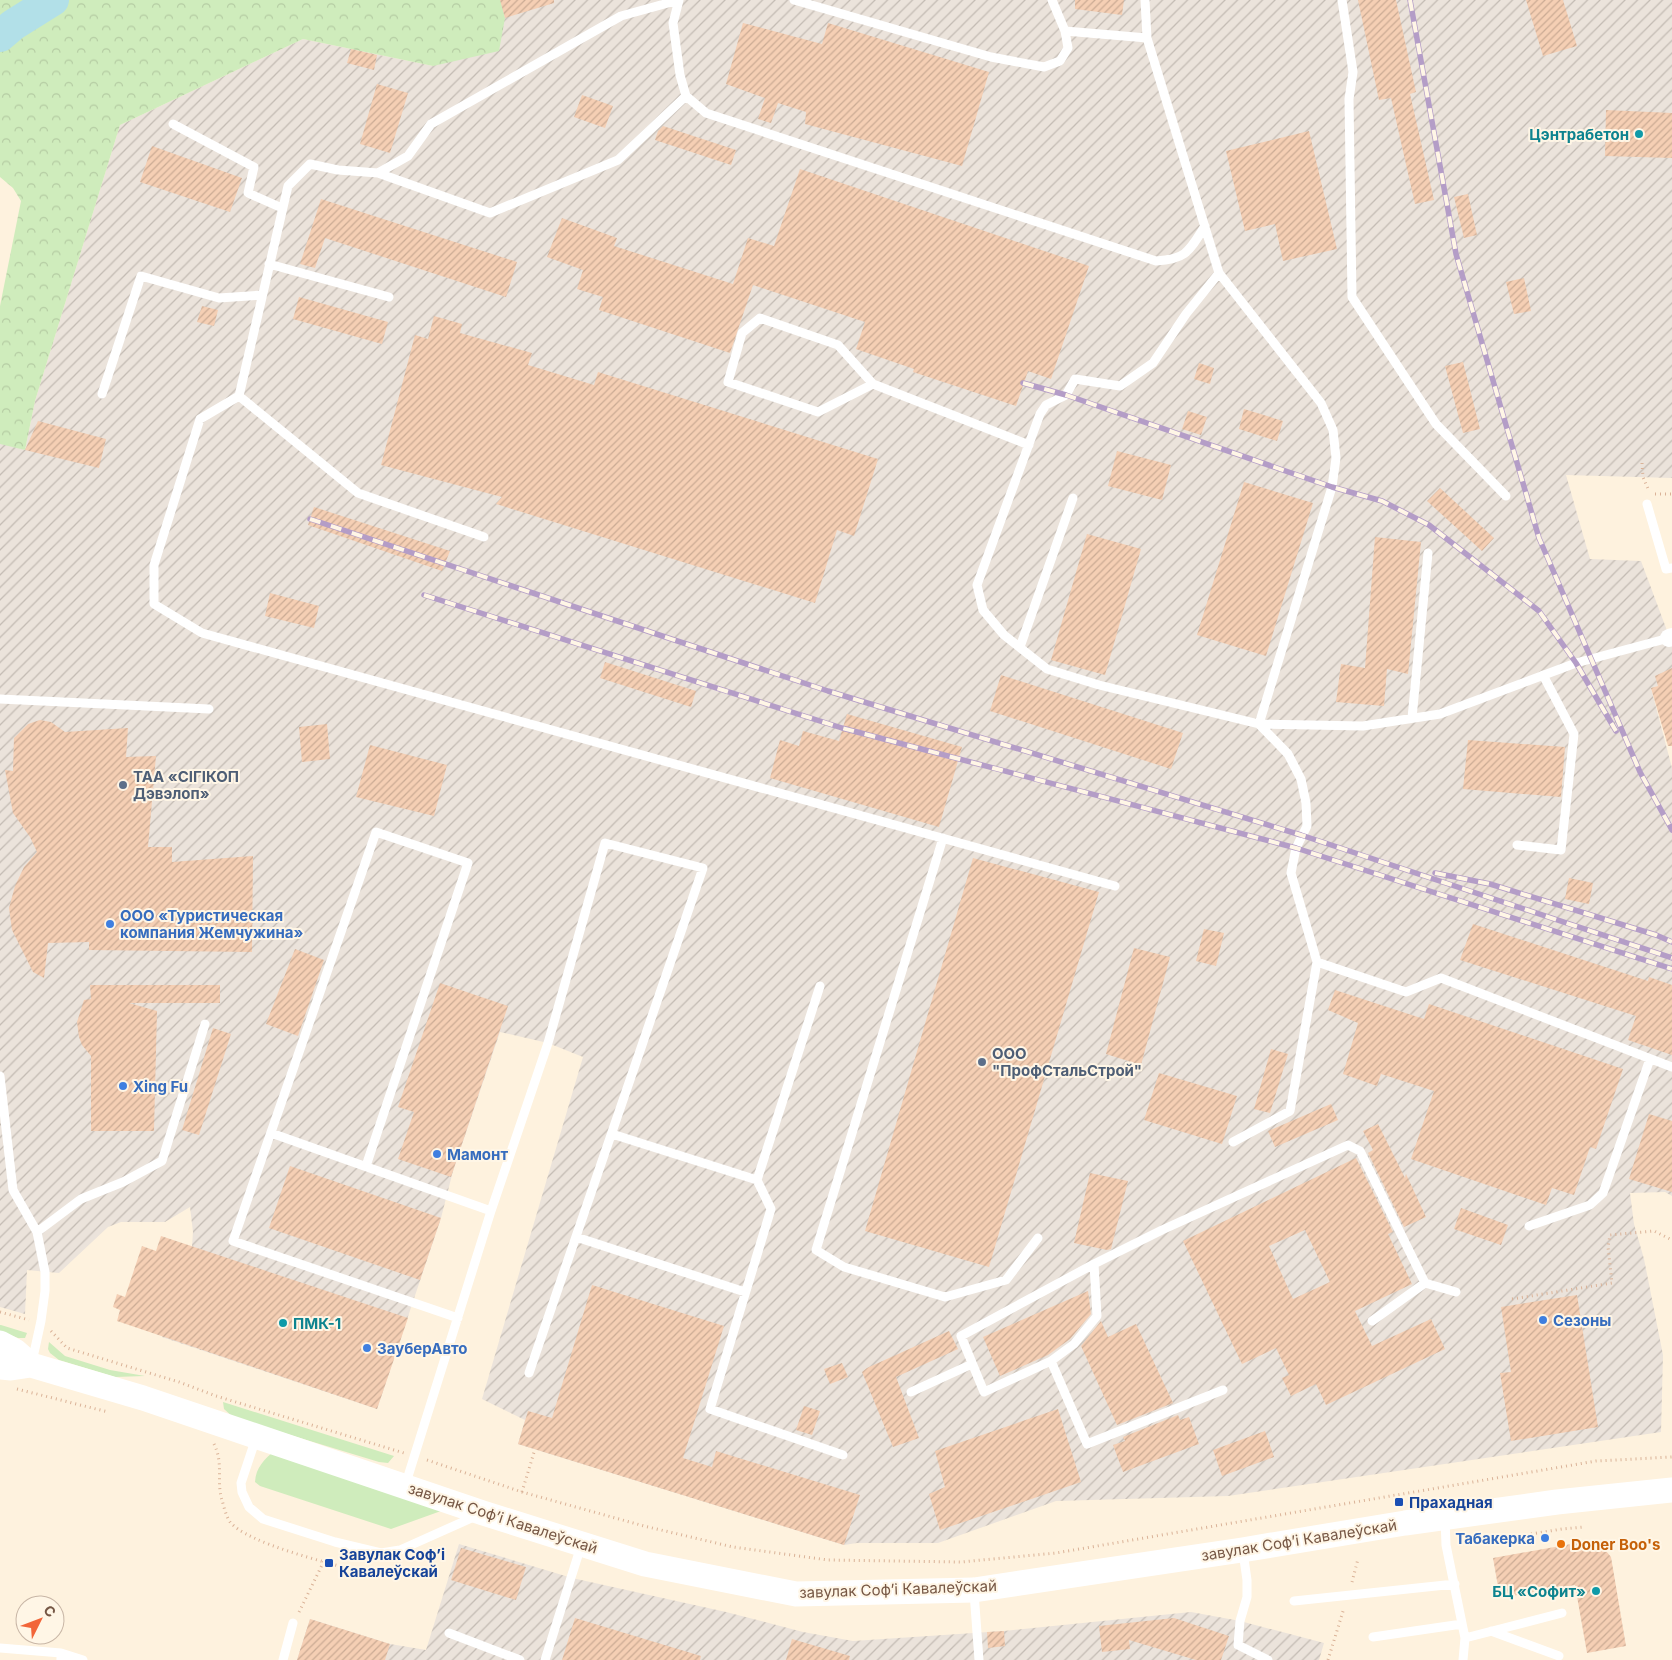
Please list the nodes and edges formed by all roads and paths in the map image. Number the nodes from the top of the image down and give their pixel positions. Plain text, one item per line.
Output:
1 (679, 0) edge
2 (794, 0) edge
3 (1052, 0) edge
4 (1146, 0) edge
5 (1342, 0) edge
6 (1065, 31) junction
7 (1147, 38) junction
8 (686, 96) junction
9 (173, 124) dead end
10 (378, 173) junction
11 (282, 208) junction
12 (1205, 226) junction
13 (269, 264) junction
14 (1219, 273) junction
15 (262, 295) junction
16 (389, 297) dead end
17 (873, 384) junction
18 (102, 394) dead end
19 (239, 396) junction
20 (1029, 444) junction
21 (1649, 493) dead end
22 (1672, 494) edge
23 (1506, 496) dead end
24 (1073, 498) dead end
25 (1647, 504) dead end
26 (484, 537) dead end
27 (1428, 553) dead end
28 (1672, 568) edge
29 (1671, 638) edge
30 (1020, 648) junction
31 (1543, 675) junction
32 (0, 699) edge
33 (210, 709) dead end
34 (1412, 718) junction
35 (1259, 724) junction
36 (943, 838) junction
37 (1517, 845) dead end
38 (1115, 886) dead end
39 (1316, 962) junction
40 (820, 986) dead end
41 (205, 1024) dead end
42 (1650, 1059) junction
43 (1672, 1067) edge
44 (0, 1076) edge
45 (271, 1133) junction
46 (612, 1134) junction
47 (1233, 1142) dead end
48 (366, 1166) junction
49 (756, 1180) junction
50 (491, 1211) junction
51 (1529, 1226) dead end
52 (37, 1232) junction
53 (576, 1237) junction
54 (1038, 1238) dead end
55 (1672, 1240) edge
56 (1094, 1264) junction
57 (1425, 1283) junction
58 (746, 1292) junction
59 (1456, 1292) dead end
60 (1512, 1299) dead end
61 (0, 1312) edge
62 (458, 1318) junction
63 (41, 1321) junction
64 (1372, 1321) dead end
65 (0, 1343) edge
66 (1051, 1362) junction
67 (972, 1364) junction
68 (31, 1365) junction
69 (528, 1373) dead end
70 (5, 1378) edge
71 (1223, 1390) dead end
72 (911, 1392) dead end
73 (113, 1413) dead end
74 (257, 1436) junction
75 (207, 1440) dead end
76 (535, 1449) dead end
77 (416, 1456) junction
78 (843, 1456) dead end
79 (1672, 1457) edge
80 (405, 1486) junction
81 (1672, 1490) edge
82 (522, 1492) junction
83 (483, 1513) junction
84 (1444, 1518) junction
85 (1584, 1527) dead end
86 (1530, 1534) dead end
87 (581, 1544) junction
88 (1242, 1550) junction
89 (324, 1561) junction
90 (354, 1570) dead end
91 (1455, 1584) junction
92 (974, 1590) junction
93 (1294, 1601) dead end
94 (1562, 1613) dead end
95 (293, 1623) joint
96 (1462, 1624) junction
97 (1491, 1631) junction
98 (449, 1633) dead end
99 (1372, 1637) dead end
100 (1465, 1638) junction
101 (0, 1648) edge
102 (1559, 1656) dead end
103 (61, 1657) edge
104 (83, 1660) edge
105 (283, 1660) edge
106 (520, 1660) edge
107 (545, 1660) edge
108 (979, 1660) edge
109 (1268, 1660) edge
110 (1463, 1660) edge

1 - 8 lane
1 - 10 lane
2 - 6 lane
3 - 6 lane
4 - 7 lane
5 - 23 lane
6 - 7 lane
7 - 12 lane
8 - 10 lane
8 - 12 lane
9 - 11 lane
10 - 11 lane
11 - 13 lane
12 - 14 lane
13 - 15 lane
13 - 16 lane
14 - 20 lane
14 - 35 lane
15 - 18 lane
15 - 19 lane
17 - 17 lane
17 - 20 lane
19 - 26 lane
19 - 36 lane
20 - 30 lane
21 - 22 path
24 - 30 lane
25 - 28 lane
27 - 34 lane
29 - 31 lane
30 - 35 lane
31 - 34 lane
31 - 37 lane
32 - 33 lane
34 - 35 lane
35 - 39 lane
36 - 38 lane
36 - 54 lane
39 - 42 lane
39 - 47 lane
40 - 49 lane
41 - 52 lane
42 - 43 lane
42 - 51 lane
44 - 52 lane
45 - 48 lane
45 - 48 lane
45 - 62 lane
46 - 49 lane
46 - 50 lane
46 - 53 lane
48 - 50 lane
49 - 58 lane
50 - 62 lane
52 - 63 lane
53 - 58 lane
53 - 69 lane
55 - 60 path
56 - 57 lane
56 - 66 lane
56 - 67 lane
57 - 59 lane
57 - 64 lane
58 - 78 lane
61 - 63 path
62 - 77 lane
63 - 68 lane
63 - 77 path
65 - 68 street, завулак Софʼі Кавалеўскай
66 - 67 lane
66 - 71 lane
67 - 72 lane
68 - 70 street, завулак Софʼі Кавалеўскай
68 - 74 street, завулак Софʼі Кавалеўскай
70 - 73 path
74 - 80 street, завулак Софʼі Кавалеўскай
74 - 83 lane
75 - 89 path
76 - 82 path
77 - 80 lane
77 - 82 path
79 - 82 path
80 - 83 street, завулак Софʼі Кавалеўскай
81 - 84 street, завулак Софʼі Кавалеўскай
83 - 87 street, завулак Софʼі Кавалеўскай
84 - 88 street, завулак Софʼі Кавалеўскай
84 - 91 lane
85 - 86 path
87 - 92 street, завулак Софʼі Кавалеўскай
87 - 107 lane
88 - 92 street, завулак Софʼі Кавалеўскай
88 - 109 lane
89 - 90 path
89 - 95 path
91 - 93 lane
91 - 96 lane
92 - 108 lane
94 - 97 lane
95 - 105 lane
96 - 99 lane
96 - 100 lane
97 - 100 lane
97 - 102 lane
98 - 106 lane
100 - 110 lane
101 - 103 lane
103 - 104 lane

